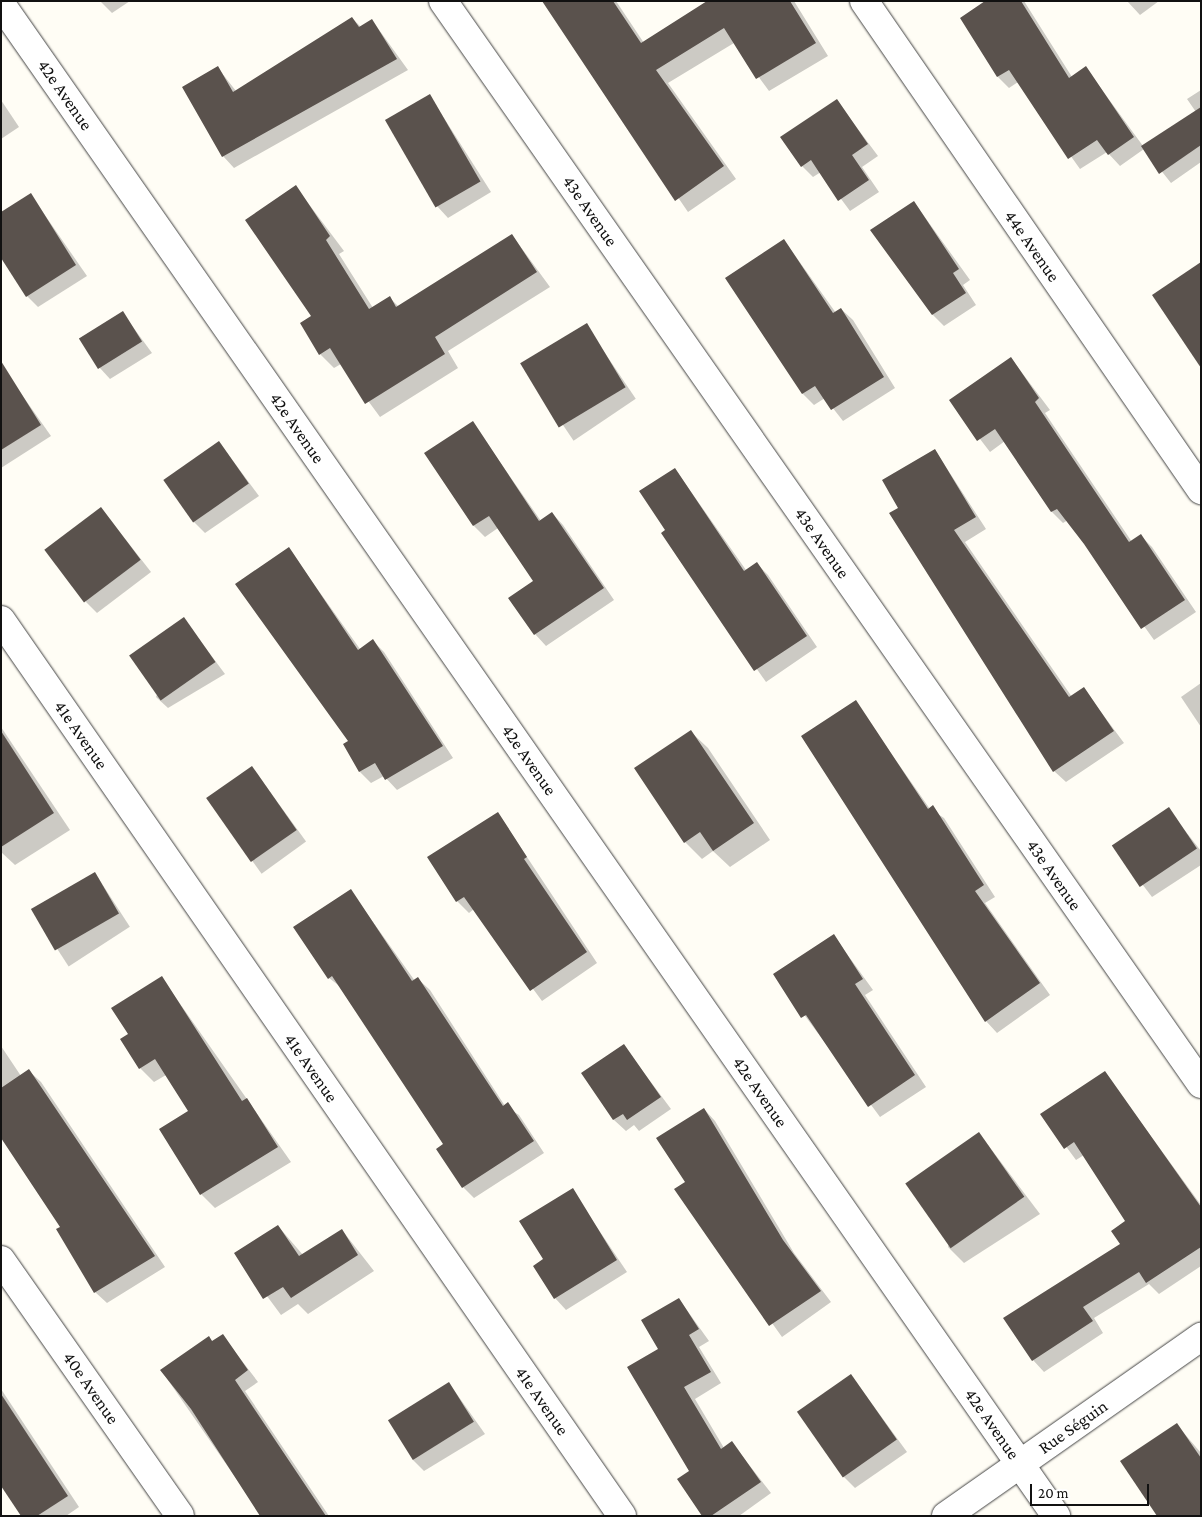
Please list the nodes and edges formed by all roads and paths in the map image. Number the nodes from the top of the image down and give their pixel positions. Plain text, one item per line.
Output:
1 (444, 1) edge
2 (864, 1) edge
3 (1, 4) edge
4 (1201, 490) edge
5 (1, 620) edge
6 (1201, 1084) edge
7 (1, 1260) edge
8 (1201, 1338) edge
9 (1020, 1464) junction
10 (180, 1516) edge
11 (622, 1516) edge
12 (946, 1516) edge
13 (1056, 1516) edge

1 - 6 street, 43e Avenue
2 - 4 street, 44e Avenue
3 - 9 street, 42e Avenue
5 - 11 street, 41e Avenue
7 - 10 street, 40e Avenue
8 - 9 street, Rue Séguin
9 - 12 street, Rue Séguin
9 - 13 street, 42e Avenue

